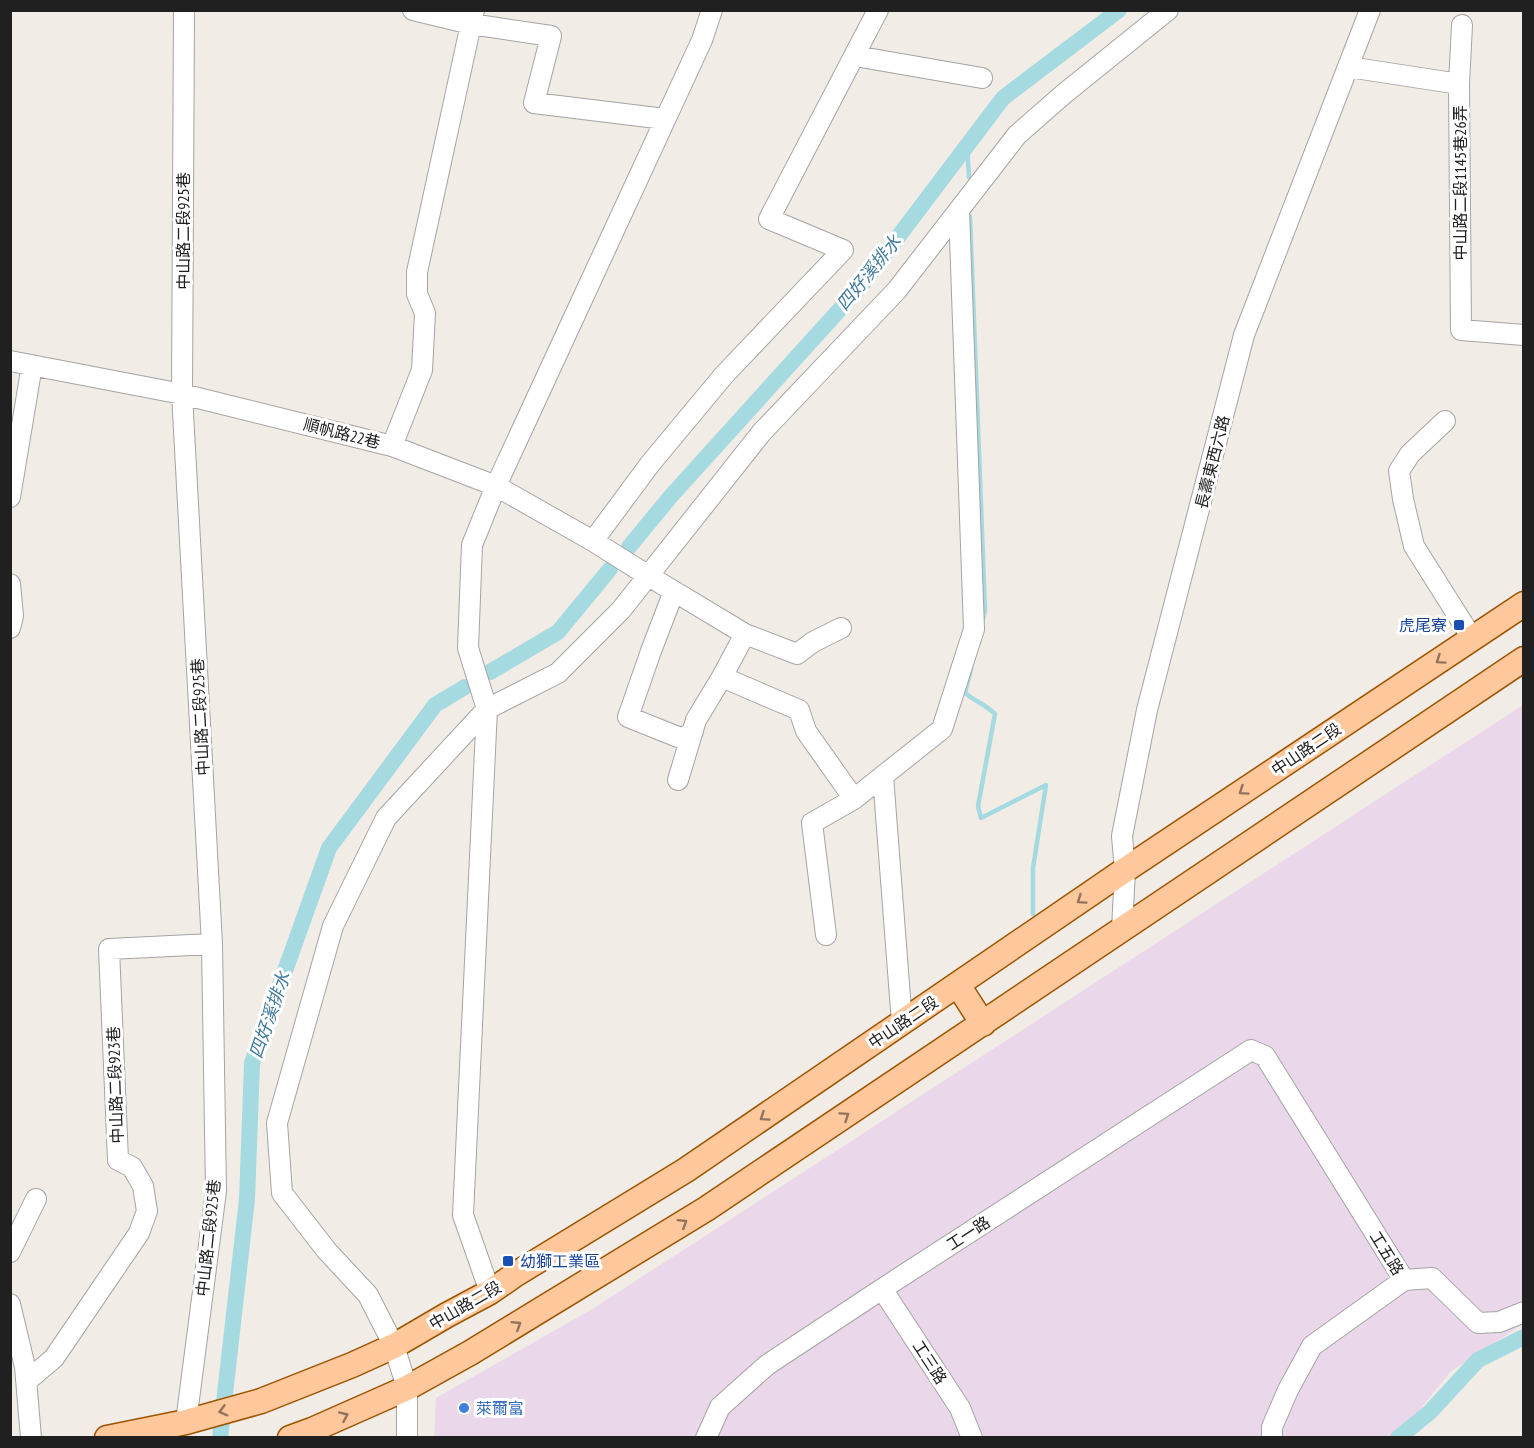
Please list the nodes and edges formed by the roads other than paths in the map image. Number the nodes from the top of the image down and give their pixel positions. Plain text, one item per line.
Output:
1 (184, 10) edge
2 (413, 10) edge
3 (712, 10) edge
4 (878, 10) edge
5 (1168, 10) edge
6 (1370, 10) edge
7 (472, 17) edge
8 (1461, 25) dead end
9 (855, 56) junction
10 (1349, 67) junction
11 (982, 78) dead end
12 (1459, 84) junction
13 (665, 119) junction
14 (959, 210) junction
15 (1524, 335) edge
16 (10, 361) edge
17 (32, 366) junction
18 (182, 394) junction
19 (1445, 421) dead end
20 (392, 446) junction
21 (496, 486) junction
22 (10, 497) edge
23 (593, 541) junction
24 (647, 575) junction
25 (10, 584) edge
26 (674, 591) junction
27 (1524, 604) edge
28 (10, 628) edge
29 (841, 628) dead end
30 (745, 634) junction
31 (1472, 638) junction
32 (1524, 659) edge
33 (722, 677) junction
34 (487, 709) junction
35 (693, 731) junction
36 (883, 776) junction
37 (678, 780) dead end
38 (854, 799) junction
39 (1125, 870) junction
40 (1122, 930) junction
41 (826, 935) dead end
42 (212, 944) junction
43 (958, 984) junction
44 (902, 1023) junction
45 (983, 1023) junction
46 (1251, 1050) joint
47 (36, 1199) dead end
48 (10, 1252) edge
49 (1404, 1280) junction
50 (882, 1288) junction
51 (490, 1292) junction
52 (10, 1304) edge
53 (1524, 1312) edge
54 (394, 1346) junction
55 (21, 1373) edge
56 (407, 1388) junction
57 (186, 1422) junction
58 (32, 1437) edge
59 (107, 1437) edge
60 (290, 1437) edge
61 (407, 1437) edge
62 (706, 1437) edge
63 (972, 1437) edge
64 (1272, 1437) edge

1 - 18 street, 中山路二段925巷
2 - 7 street
3 - 13 street
4 - 9 street
5 - 14 street
6 - 10 street, 長壽東西六路
7 - 13 street
7 - 20 street
8 - 12 street
9 - 11 street
9 - 23 street
10 - 12 street, 中山路二段1145巷26弄
10 - 39 street, 長壽東西六路
12 - 15 street, 中山路二段1145巷26弄
13 - 21 street
14 - 24 street
14 - 36 street
16 - 17 street, 順帆路22巷
17 - 18 street, 順帆路22巷
17 - 22 street
18 - 20 street, 順帆路22巷
18 - 42 street, 中山路二段925巷
19 - 31 street
20 - 21 street, 順帆路22巷
21 - 23 street, 順帆路22巷
21 - 34 street
23 - 24 street, 順帆路22巷
24 - 26 street, 順帆路22巷
24 - 34 street
25 - 28 street
26 - 30 street, 順帆路22巷
26 - 35 street
27 - 31 main road, 中山路二段
29 - 30 street, 順帆路22巷
30 - 33 street
31 -> 39 main road, 中山路二段
32 - 40 main road
33 - 35 street
33 - 38 street
34 - 51 street
34 - 54 street
35 - 37 street
36 - 38 street
36 - 44 street
38 - 41 street
39 - 40 street, 長壽東西六路
39 -> 43 main road, 中山路二段
40 - 45 main road
42 - 55 street, 中山路二段923巷
42 - 57 street, 中山路二段925巷
43 - 44 main road, 中山路二段
43 - 45 main road
44 -> 51 main road, 中山路二段
56 -> 45 main road
46 - 49 street, 工五路
46 - 50 street, 工一路
47 - 48 street
49 - 53 street
49 - 64 street, 工五路
50 - 62 street, 工一路
50 - 63 street, 工三路
51 - 54 main road, 中山路二段
52 - 55 street
54 - 56 street
54 -> 57 main road, 中山路二段
55 - 58 street
60 -> 56 main road
56 - 61 street
57 - 59 main road

